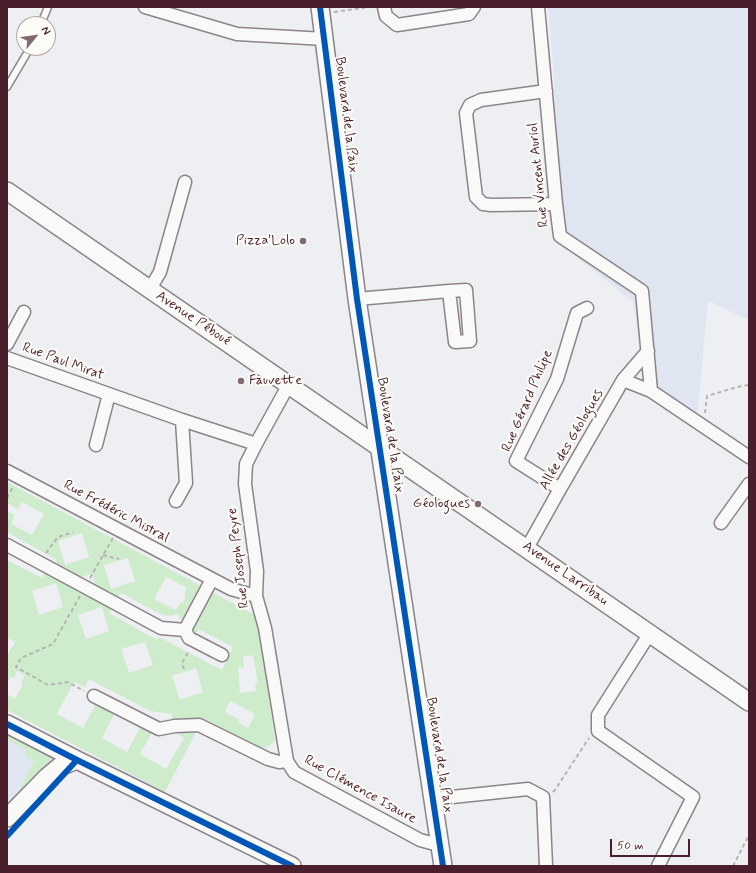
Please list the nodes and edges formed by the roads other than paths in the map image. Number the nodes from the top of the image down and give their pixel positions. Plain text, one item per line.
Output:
1 (144, 7) edge
2 (384, 7) edge
3 (474, 7) edge
4 (538, 7) edge
5 (321, 11) edge
6 (325, 39) junction
7 (25, 56) edge
8 (7, 87) edge
9 (546, 91) junction
10 (185, 182) dead end
11 (7, 191) edge
12 (556, 204) junction
13 (150, 289) junction
14 (449, 291) dead end
15 (358, 299) junction
16 (587, 308) dead end
17 (24, 312) dead end
18 (7, 344) edge
19 (648, 351) junction
20 (7, 358) edge
21 (624, 380) junction
22 (289, 384) junction
23 (651, 391) junction
24 (109, 394) junction
25 (182, 420) junction
26 (256, 444) junction
27 (96, 445) dead end
28 (380, 447) junction
29 (749, 457) edge
30 (7, 471) edge
31 (749, 484) edge
32 (560, 489) junction
33 (176, 501) dead end
34 (721, 523) dead end
35 (7, 545) edge
36 (528, 548) junction
37 (212, 579) junction
38 (256, 596) junction
39 (185, 630) junction
40 (650, 633) junction
41 (222, 655) dead end
42 (94, 696) road end
43 (749, 702) edge
44 (7, 724) edge
45 (77, 760) junction
46 (288, 761) junction
47 (433, 799) junction
48 (7, 818) edge
49 (440, 843) junction
50 (292, 866) edge
51 (443, 866) edge
52 (546, 866) edge
53 (658, 866) edge

1 - 6 street
2 - 3 street
4 - 9 street, Rue Vincent Auriol
5 - 6 main road, Boulevard de la Paix
6 - 15 main road, Boulevard de la Paix
7 - 8 lane
9 - 12 street, Rue Vincent Auriol
9 - 12 street
10 - 13 street
11 - 13 main road, Avenue Péboué
12 - 19 street, Rue Vincent Auriol
13 - 22 main road, Avenue Péboué
14 - 15 street
15 - 28 main road, Boulevard de la Paix
16 - 32 street, Rue Gérard Philipe
17 - 18 street, Rue Paul Mirat
19 - 21 street, Allée des Géologues
19 - 23 street, Rue Vincent Auriol
20 - 24 street, Rue Paul Mirat
21 - 23 street
21 - 32 street, Allée des Géologues
22 - 26 street, Rue Joseph Peyre
22 - 28 main road, Avenue Péboué
23 - 29 street
24 - 25 street, Rue Paul Mirat
24 - 27 street, Rue Paul Mirat
25 - 26 street, Rue Paul Mirat
25 - 33 street
26 - 38 street, Rue Joseph Peyre
28 - 36 main road, Avenue Larribau
28 - 47 main road, Boulevard de la Paix
30 - 37 street, Rue Frédéric Mistral
31 - 34 street
32 - 36 street, Allée des Géologues
35 - 39 street
36 - 40 main road, Avenue Larribau
37 - 38 street, Rue Frédéric Mistral
37 - 39 street
38 - 46 street, Rue Joseph Peyre
39 - 41 street
40 - 43 main road, Avenue Larribau
40 - 53 street
42 - 46 street, Rue Clémence Isaure
44 - 45 main road
45 - 48 main road
45 - 50 main road
46 - 49 street, Rue Clémence Isaure
47 - 49 main road, Boulevard de la Paix
47 - 52 street
49 - 51 main road, Boulevard de la Paix

